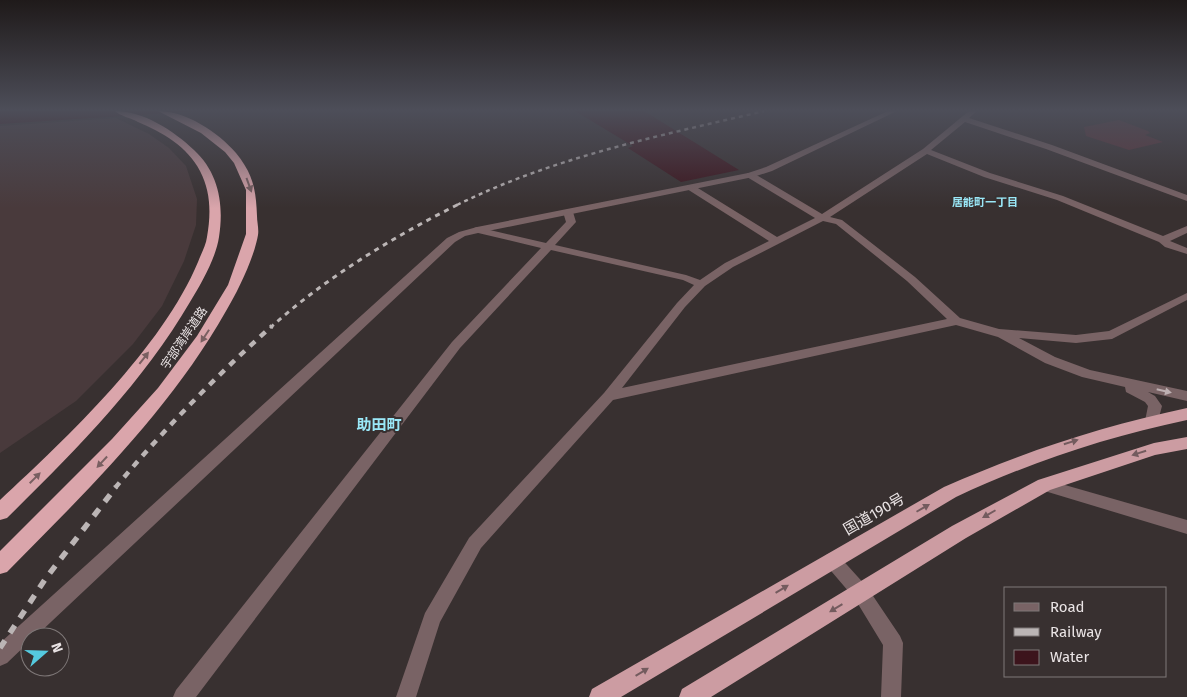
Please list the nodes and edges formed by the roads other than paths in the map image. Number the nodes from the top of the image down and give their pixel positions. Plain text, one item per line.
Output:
1 (182, 144) edge
2 (220, 144) edge
3 (824, 144) edge
4 (935, 144) edge
5 (1038, 144) edge
6 (926, 151) junction
7 (750, 175) junction
8 (690, 187) junction
9 (1187, 198) edge
10 (568, 212) junction
11 (822, 218) junction
12 (1187, 229) edge
13 (477, 230) junction
14 (776, 240) junction
15 (1163, 240) junction
16 (548, 246) junction
17 (1187, 251) edge
18 (701, 284) junction
19 (1187, 296) edge
20 (956, 321) junction
21 (999, 333) junction
22 (1106, 378) junction
23 (609, 396) junction
24 (1187, 396) edge
25 (1187, 414) edge
26 (1152, 421) junction
27 (1187, 443) edge
28 (1044, 485) junction
29 (0, 512) edge
30 (1187, 527) edge
31 (832, 560) junction
32 (0, 565) edge
33 (861, 593) junction
34 (0, 656) edge
35 (183, 697) edge
36 (406, 697) edge
37 (600, 697) edge
38 (690, 697) edge
39 (891, 697) edge

29 -> 1 highway, 宇部湾岸道路
2 -> 32 highway, 宇部湾岸道路
3 - 7 street
4 - 6 street
5 - 9 street
6 - 11 street
6 - 15 street
7 - 8 street
7 - 11 street
8 - 10 street
8 - 14 street
10 - 13 street
10 - 16 street
11 - 14 street
11 - 20 street
12 - 15 street
13 - 16 street
13 - 34 street
14 - 18 street
15 - 17 street
16 - 18 street
16 - 35 street
18 - 23 street
19 - 21 street
20 - 21 street
20 - 23 street
21 - 22 street
22 -> 24 street
22 - 26 street
23 - 36 street
25 - 26 highway, 国道190号
31 -> 26 highway, 国道190号
27 -> 28 highway
28 - 30 street
28 -> 33 highway
31 - 33 street
37 -> 31 highway, 国道190号
33 -> 38 highway
33 - 39 street

